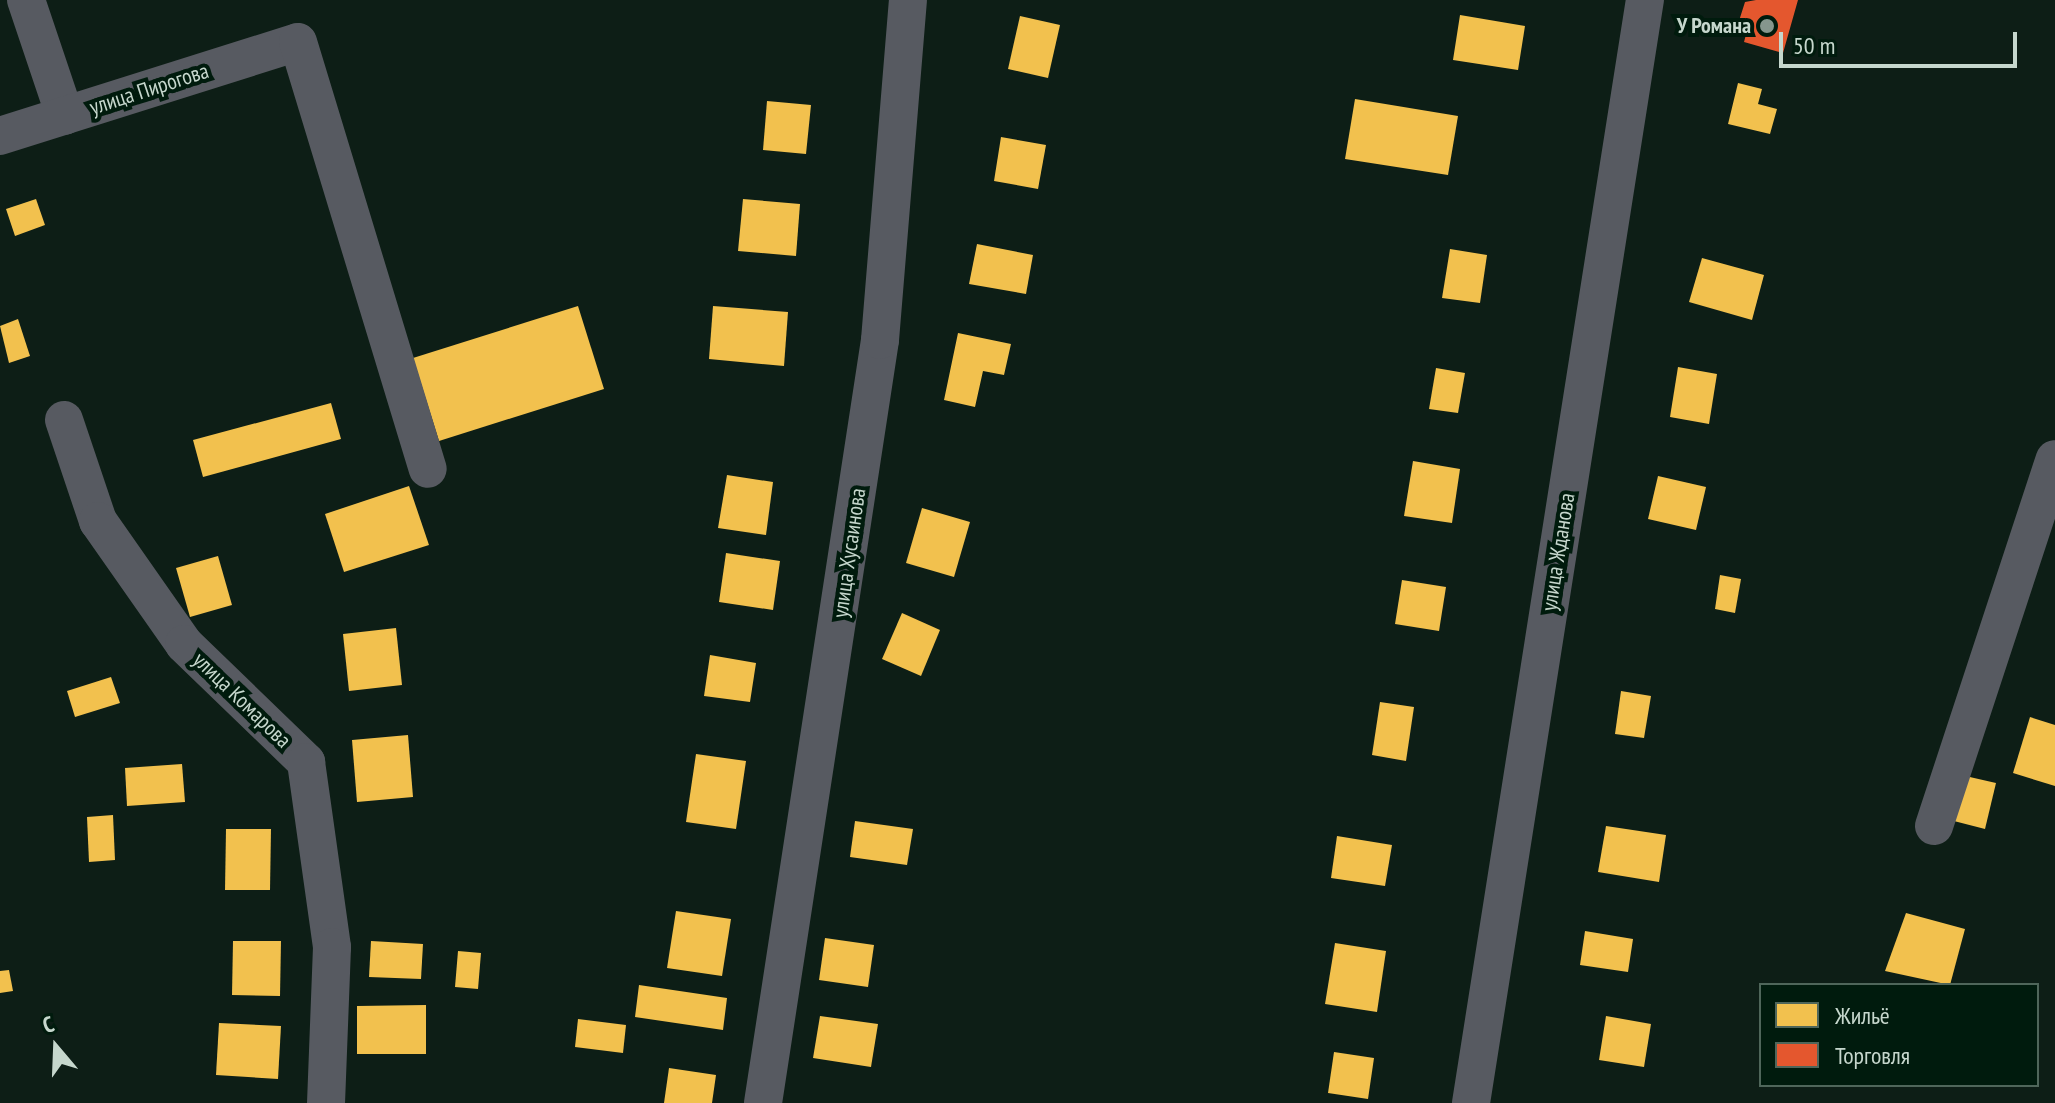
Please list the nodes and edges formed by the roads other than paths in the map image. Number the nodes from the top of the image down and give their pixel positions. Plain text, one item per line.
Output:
1 (26, 0) edge
2 (908, 0) edge
3 (1645, 0) edge
4 (65, 116) junction
5 (0, 136) edge
6 (64, 420) dead end
7 (2055, 459) edge
8 (428, 469) dead end
9 (1934, 826) dead end
10 (326, 1103) edge
11 (763, 1103) edge
12 (1471, 1103) edge

1 - 4 street
2 - 11 street, улица Хусаинова
3 - 12 street, улица Жданова
4 - 5 street, улица Пирогова
4 - 8 street, улица Пирогова
6 - 10 street, улица Комарова
7 - 9 street

